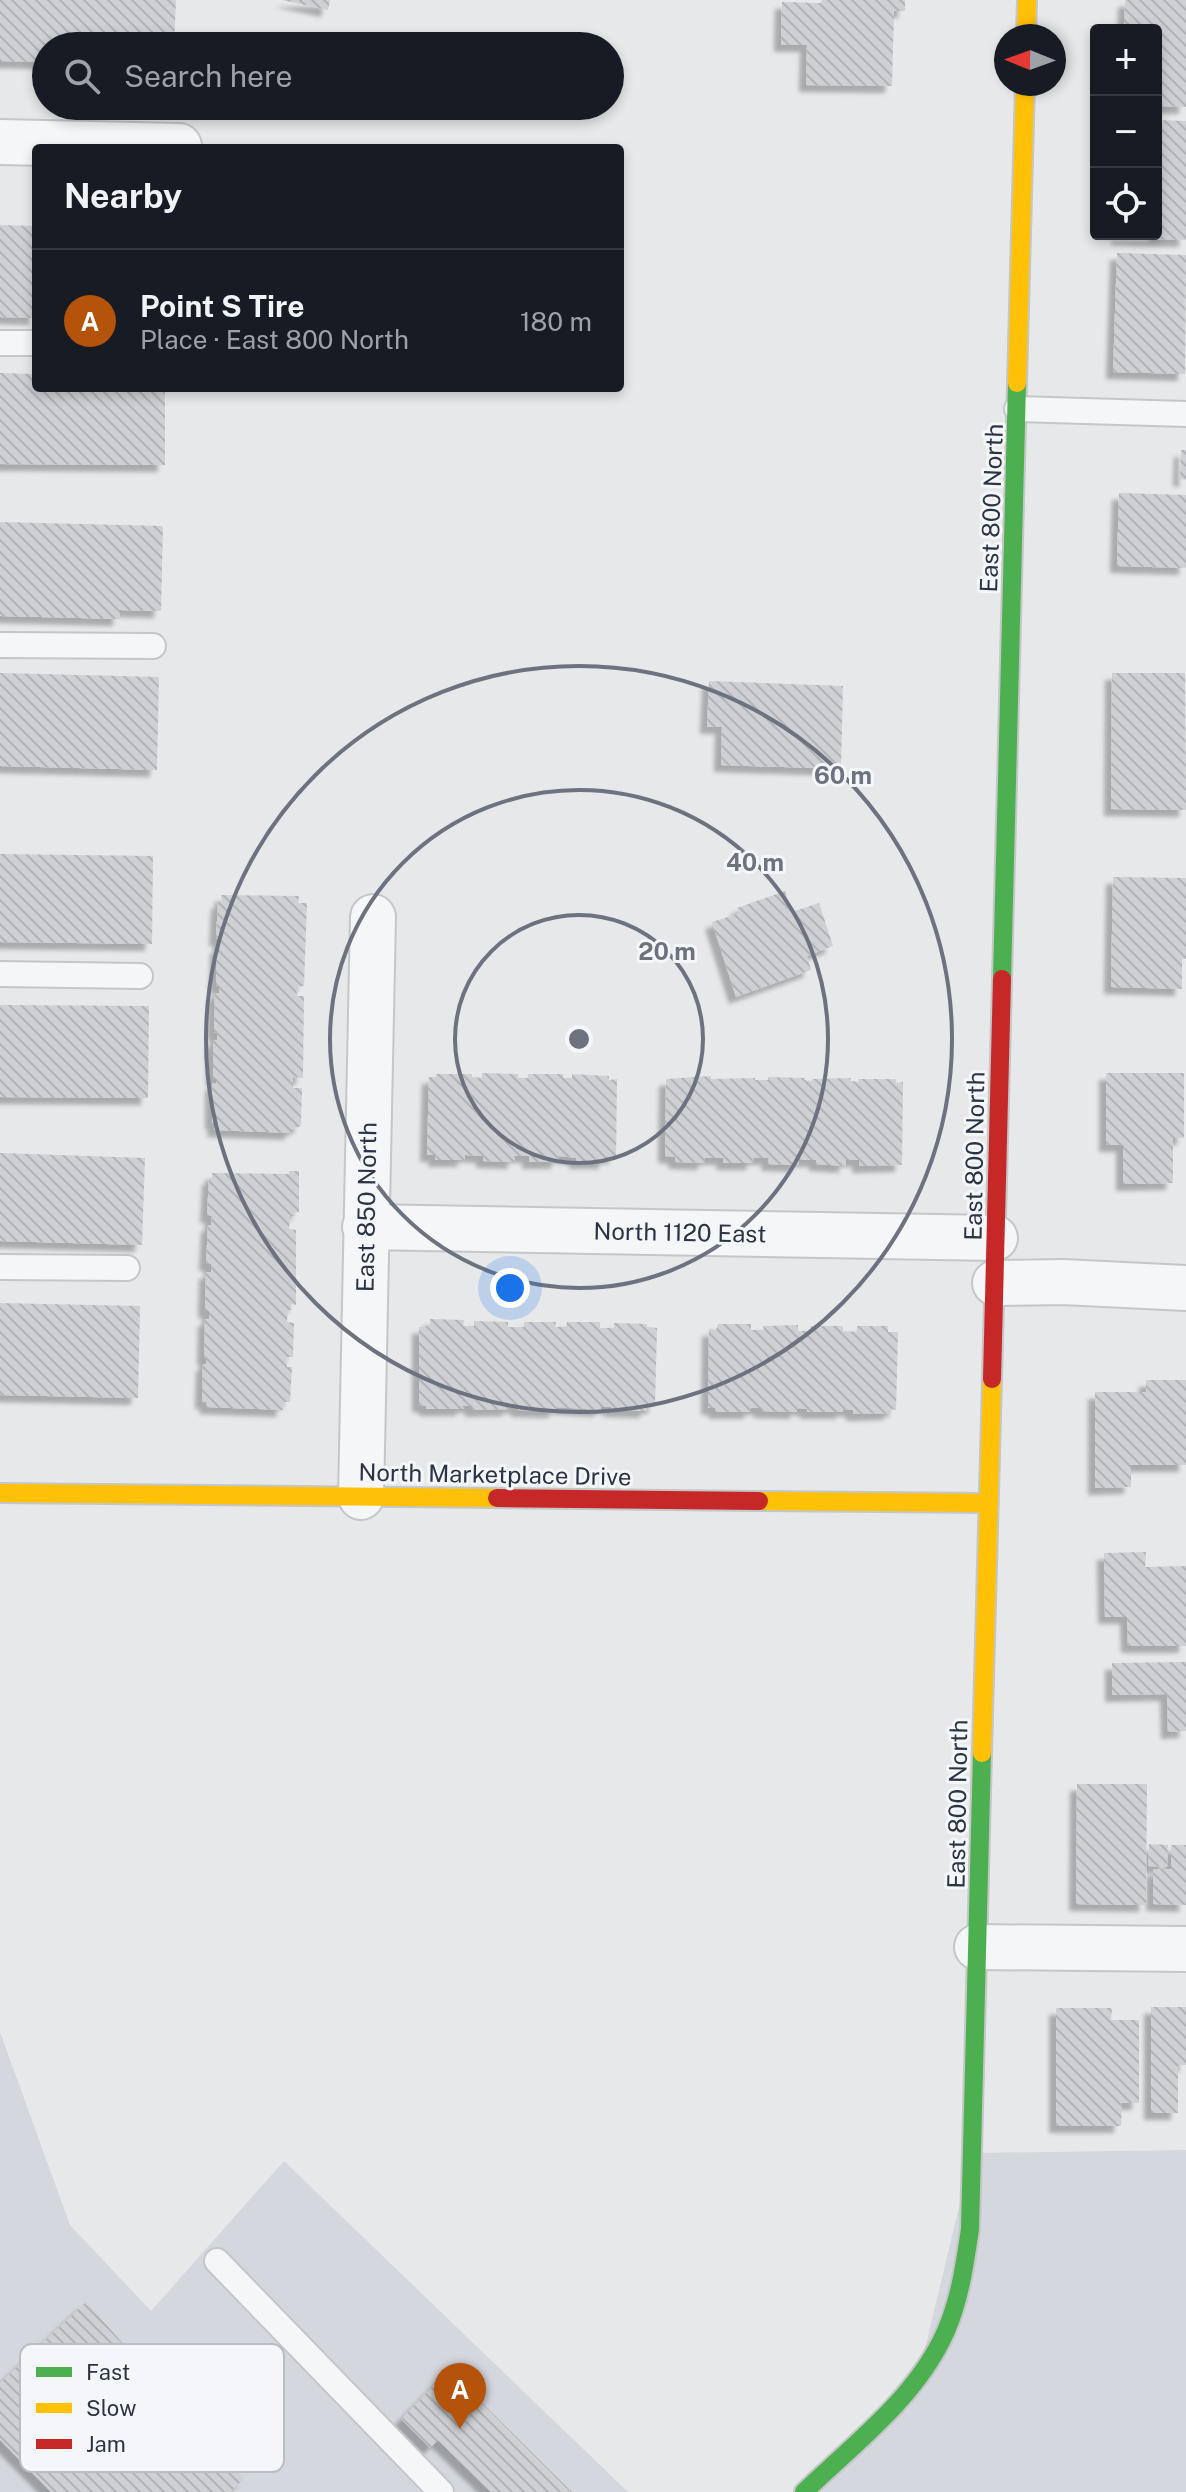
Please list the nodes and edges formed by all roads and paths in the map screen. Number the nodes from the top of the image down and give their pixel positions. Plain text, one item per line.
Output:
1 (1027, 0) edge
2 (1026, 24) edge
3 (1025, 96) edge
4 (0, 142) edge
5 (90, 144) edge
6 (0, 343) edge
7 (32, 343) edge
8 (1017, 409) junction
9 (1186, 414) edge
10 (0, 645) edge
11 (153, 646) dead end
12 (373, 917) dead end
13 (0, 974) edge
14 (140, 976) dead end
15 (365, 1227) junction
16 (995, 1238) junction
17 (0, 1267) edge
18 (127, 1268) dead end
19 (995, 1283) junction
20 (1186, 1288) edge
21 (0, 1493) edge
22 (361, 1497) junction
23 (989, 1503) junction
24 (977, 1947) junction
25 (1186, 1949) edge
26 (217, 2261) dead end
27 (441, 2492) edge
28 (804, 2492) edge

1 - 2 street
3 - 8 street, East 800 North
4 - 5 street
6 - 7 lane
8 - 9 lane
8 - 16 street, East 800 North
10 - 11 lane
12 - 15 street, East 850 North
13 - 14 lane
15 - 16 street, North 1120 East
15 - 22 street, East 850 North
16 - 19 street, East 800 North
17 - 18 lane
19 - 20 street
19 - 23 street, East 800 North
21 - 22 street, North Marketplace Drive
22 - 23 street, North Marketplace Drive
23 - 24 street, East 800 North
24 - 25 street
24 - 28 street, East 800 North
26 - 27 lane

